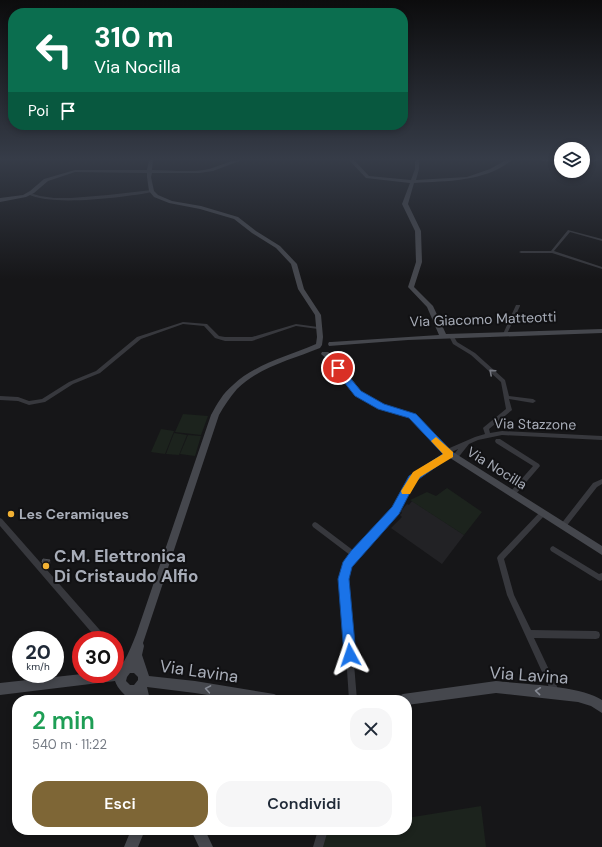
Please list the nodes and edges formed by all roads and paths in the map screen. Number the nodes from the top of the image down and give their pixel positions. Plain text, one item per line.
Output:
1 (165, 200) edge
2 (406, 200) edge
3 (602, 240) edge
4 (521, 252) dead end
5 (552, 252) junction
6 (602, 268) edge
7 (518, 306) dead end
8 (318, 328) junction
9 (602, 331) edge
10 (505, 334) junction
11 (447, 336) junction
12 (320, 337) junction
13 (318, 346) junction
14 (329, 351) junction
15 (296, 355) junction
16 (506, 396) junction
17 (0, 398) edge
18 (533, 401) dead end
19 (488, 435) junction
20 (602, 438) edge
21 (498, 441) dead end
22 (468, 442) junction
23 (450, 454) junction
24 (602, 481) edge
25 (513, 493) junction
26 (544, 513) junction
27 (0, 521) edge
28 (315, 525) dead end
29 (563, 526) junction
30 (553, 549) dead end
31 (602, 551) edge
32 (354, 554) junction
33 (602, 577) edge
34 (95, 631) edge
35 (530, 634) junction
36 (596, 635) dead end
37 (141, 636) junction
38 (142, 678) junction
39 (124, 679) junction
40 (72, 682) edge
41 (0, 689) edge
42 (556, 693) junction
43 (134, 695) edge
44 (144, 695) edge
45 (244, 695) edge
46 (354, 695) edge
47 (412, 699) edge
48 (602, 707) edge
49 (136, 835) edge
50 (200, 835) edge
51 (322, 835) edge
52 (132, 847) edge
53 (206, 847) edge
54 (318, 847) edge

1 - 8 street
2 - 11 street
3 - 5 street
4 - 5 street
5 - 6 street
7 - 10 street
8 - 12 street
8 - 17 street
9 - 10 street, Via Giacomo Matteotti
10 - 11 street, Via Giacomo Matteotti
11 - 14 street, Via Giacomo Matteotti
16 -> 11 street
12 - 13 street
12 - 14 street
13 - 14 street
13 - 14 street
13 - 15 street
14 - 15 street
14 - 23 street, Via Nocilla
15 - 37 street
16 - 18 street
16 - 19 street
19 - 20 street, Via Stazzone
19 - 22 street, Via Stazzone
21 - 25 street
22 - 23 street
22 - 23 street, Via Stazzone
23 - 25 street, Via Nocilla
23 - 32 street
24 - 29 street
25 - 26 street, Via Nocilla
26 - 29 street, Via Nocilla
26 - 35 street
27 - 34 street
28 - 32 street
29 - 31 street, Via Nocilla
30 - 33 street
32 - 46 street
35 - 36 street
35 - 42 street
37 - 38 street
37 - 39 street
38 - 39 street, Via Lavina
38 - 39 street
38 - 44 street
45 -> 38 street, Via Lavina
39 - 43 street
40 - 41 street
42 -> 47 street, Via Lavina
42 - 48 street, Via Lavina
49 - 52 street
50 - 53 street
51 - 54 street

